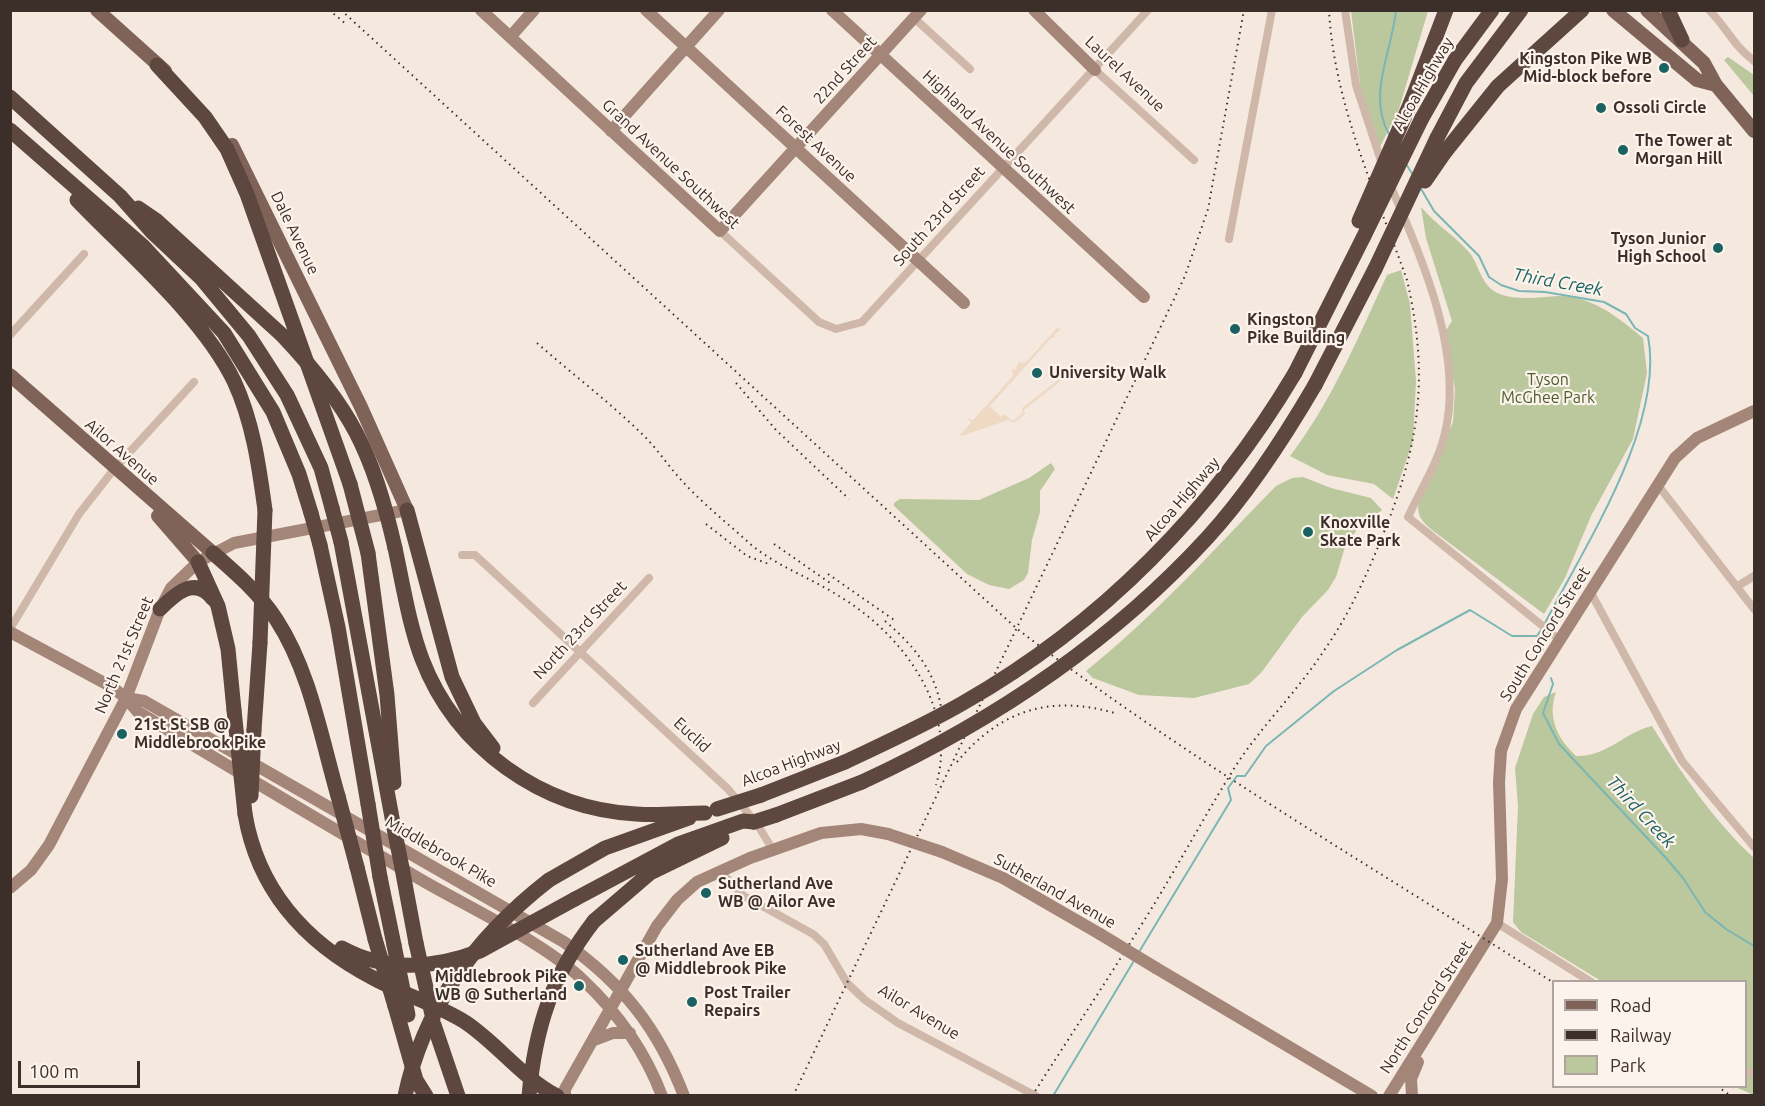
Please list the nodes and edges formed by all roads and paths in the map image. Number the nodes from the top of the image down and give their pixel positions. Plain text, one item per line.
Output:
1 (97, 10) edge
2 (481, 10) edge
3 (534, 10) edge
4 (646, 10) edge
5 (719, 10) edge
6 (832, 10) edge
7 (1034, 10) edge
8 (1148, 10) edge
9 (1272, 10) edge
10 (1345, 10) edge
11 (1446, 10) edge
12 (1492, 10) edge
13 (1521, 10) edge
14 (1582, 10) edge
15 (1613, 10) edge
16 (1647, 10) edge
17 (1668, 10) edge
18 (1710, 10) edge
19 (918, 14) edge
20 (511, 36) junction
21 (1682, 40) junction
22 (686, 48) junction
23 (881, 55) junction
24 (1755, 61) edge
25 (157, 65) junction
26 (970, 69) dead end
27 (1095, 70) junction
28 (1716, 85) junction
29 (10, 97) edge
30 (10, 131) edge
31 (611, 131) junction
32 (1755, 131) edge
33 (1441, 145) junction
34 (796, 148) junction
35 (1194, 160) dead end
36 (1003, 169) junction
37 (120, 196) junction
38 (720, 231) junction
39 (1229, 239) dead end
40 (84, 254) dead end
41 (919, 261) junction
42 (1335, 291) junction
43 (1144, 297) dead end
44 (964, 303) dead end
45 (845, 328) joint
46 (10, 335) edge
47 (10, 375) edge
48 (194, 382) dead end
49 (1755, 411) edge
50 (119, 472) junction
51 (1657, 484) junction
52 (407, 510) junction
53 (213, 552) junction
54 (462, 555) dead end
55 (198, 562) junction
56 (1755, 576) edge
57 (649, 578) dead end
58 (1738, 586) junction
59 (1591, 593) junction
60 (218, 606) junction
61 (160, 609) junction
62 (1755, 609) edge
63 (10, 630) edge
64 (1560, 640) junction
65 (579, 652) junction
66 (126, 698) junction
67 (533, 703) dead end
68 (528, 781) junction
69 (711, 811) junction
70 (249, 816) junction
71 (396, 824) junction
72 (731, 829) junction
73 (1755, 847) edge
74 (773, 850) junction
75 (720, 871) junction
76 (10, 888) edge
77 (1497, 923) junction
78 (304, 928) junction
79 (1491, 936) joint
80 (1589, 980) edge
81 (620, 989) junction
82 (611, 1008) junction
83 (402, 1010) junction
84 (630, 1033) junction
85 (592, 1041) junction
86 (1419, 1050) junction
87 (405, 1095) edge
88 (428, 1095) edge
89 (458, 1095) edge
90 (529, 1095) edge
91 (557, 1095) edge
92 (565, 1095) edge
93 (662, 1095) edge
94 (684, 1095) edge
95 (1036, 1095) edge
96 (1372, 1095) edge
97 (1389, 1095) edge
98 (1412, 1095) edge

1 - 25 main road, Dale Avenue
2 - 20 street, Grand Avenue Southwest
3 - 20 street
4 - 22 street, Forest Avenue
5 - 22 street
6 - 23 street, Highland Avenue Southwest
7 - 27 street, Laurel Avenue
8 - 27 street, South 23rd Street
9 - 39 street
10 - 64 street
11 - 42 highway, bridge
12 - 42 highway, Alcoa Highway, bridge
13 - 33 highway
14 - 33 highway
15 - 28 main road
16 - 21 main road
17 - 21 highway
18 - 24 street
19 - 23 street, 22nd Street
19 - 26 street
20 - 31 street, Grand Avenue Southwest
21 - 28 main road
22 - 31 street
22 - 34 street, Forest Avenue
23 - 34 street, 22nd Street
23 - 36 street, Highland Avenue Southwest
25 - 52 main road, Dale Avenue
25 - 71 highway, bridge
27 - 35 street, Laurel Avenue
27 - 36 street, South 23rd Street
28 - 32 main road
29 - 37 highway
30 - 70 highway, bridge
30 - 83 highway, bridge
31 - 38 street, Grand Avenue Southwest
33 - 72 highway, bridge
34 - 38 street, 22nd Street
34 - 41 street, Forest Avenue
36 - 41 street, South 23rd Street
36 - 43 street, Highland Avenue Southwest
37 - 68 highway, bridge
37 - 71 highway, bridge
38 - 45 street, Grand Avenue Southwest
40 - 46 street
41 - 44 street, Forest Avenue
41 - 45 street, South 23rd Street
42 - 69 highway, Alcoa Highway, bridge
47 - 50 main road, Ailor Avenue
48 - 50 street
49 - 51 street, South Concord Street
50 - 53 main road, Ailor Avenue
50 - 55 main road
50 - 63 street
51 - 58 street
51 - 59 street, South Concord Street
52 - 53 street, North 21st Street
52 - 68 highway
53 - 55 street, North 21st Street
53 - 83 highway, bridge
54 - 65 street, Euclid
55 - 60 highway
55 - 61 street, North 21st Street
56 - 58 street
57 - 65 street, North 23rd Street
58 - 62 street
59 - 64 street, South Concord Street
59 - 73 street
60 - 61 highway
60 - 70 highway, bridge
61 - 66 street, North 21st Street
63 - 66 street, Middlebrook Pike
64 - 77 street, South Concord Street
65 - 67 street, North 23rd Street
65 - 74 street, Euclid
66 - 76 street, North 21st Street
66 - 81 street, Middlebrook Pike
66 - 82 street, Middlebrook Pike
68 - 69 highway
69 - 87 highway, Alcoa Highway, bridge
70 - 78 highway
71 - 89 highway, bridge
72 - 78 highway, bridge
72 - 90 highway, bridge
74 - 75 street, Sutherland Avenue
74 - 96 street, Sutherland Avenue, bridge
75 - 81 street, Sutherland Avenue
75 - 95 street, Ailor Avenue
77 - 79 street, South Concord Street
77 - 80 street
78 - 91 highway
79 - 86 street, North Concord Street
81 - 82 street, Sutherland Avenue
81 - 94 street, Middlebrook Pike
82 - 84 street, Middlebrook Pike
82 - 85 street, Sutherland Avenue
83 - 88 highway
84 - 85 street
84 - 93 street, Middlebrook Pike
85 - 92 street, Sutherland Avenue
86 - 97 street, North Concord Street
86 - 98 street

